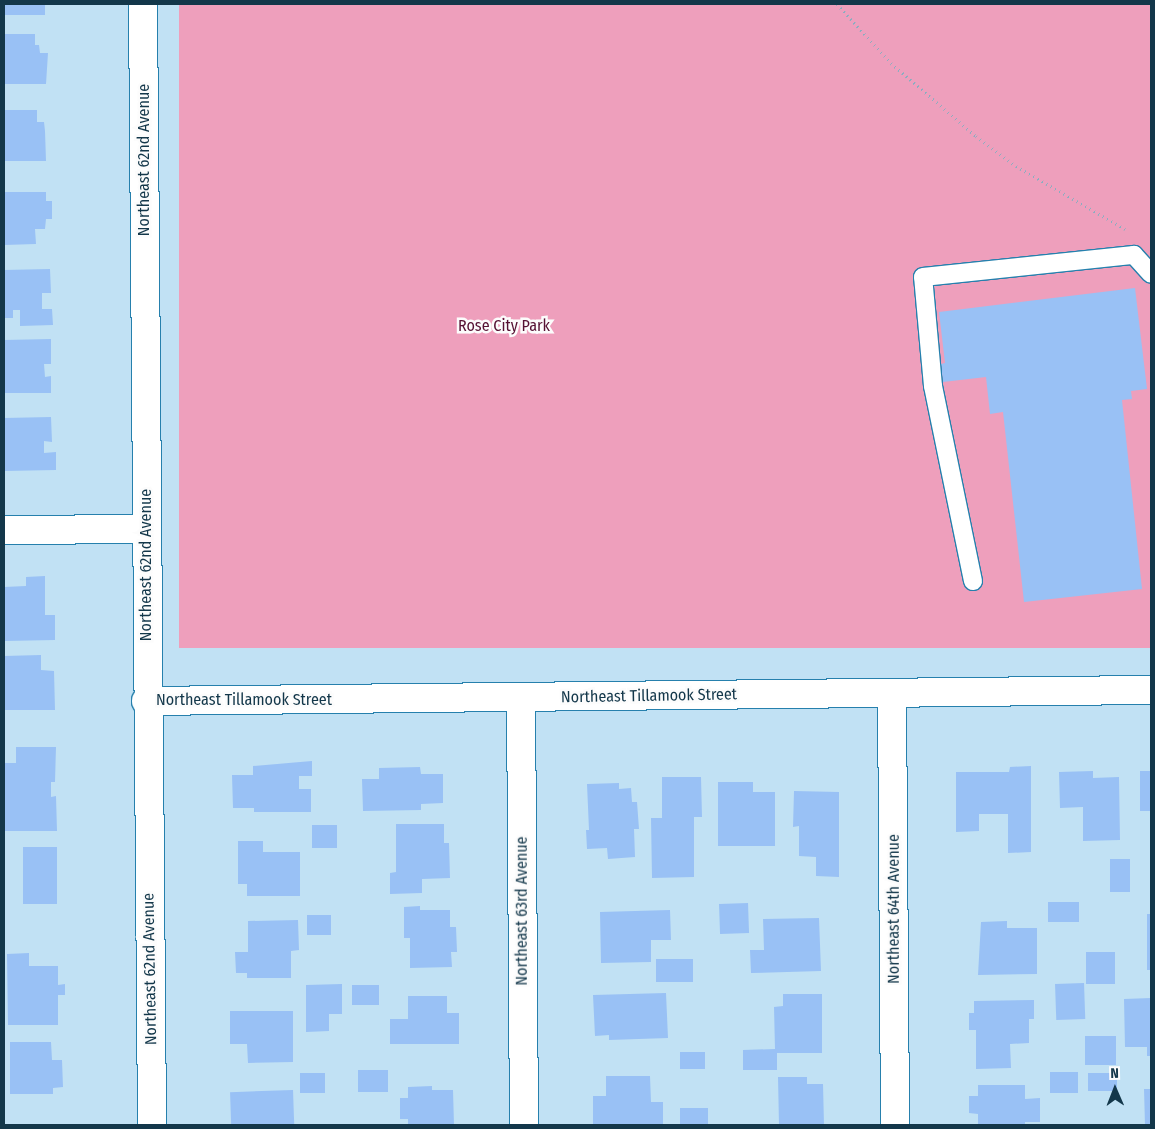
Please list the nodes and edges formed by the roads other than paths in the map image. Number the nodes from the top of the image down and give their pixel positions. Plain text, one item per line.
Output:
1 (142, 4) edge
2 (1151, 274) edge
3 (146, 529) junction
4 (4, 530) edge
5 (973, 581) dead end
6 (1151, 690) edge
7 (892, 693) junction
8 (521, 697) junction
9 (146, 700) junction
10 (152, 1125) edge
11 (524, 1125) edge
12 (895, 1125) edge

1 - 3 street, Northeast 62nd Avenue
2 - 5 lane
3 - 4 street
3 - 9 street, Northeast 62nd Avenue
6 - 7 street, Northeast Tillamook Street
7 - 8 street, Northeast Tillamook Street
7 - 12 street, Northeast 64th Avenue
8 - 9 street, Northeast Tillamook Street
8 - 11 street, Northeast 63rd Avenue
9 - 10 street, Northeast 62nd Avenue

